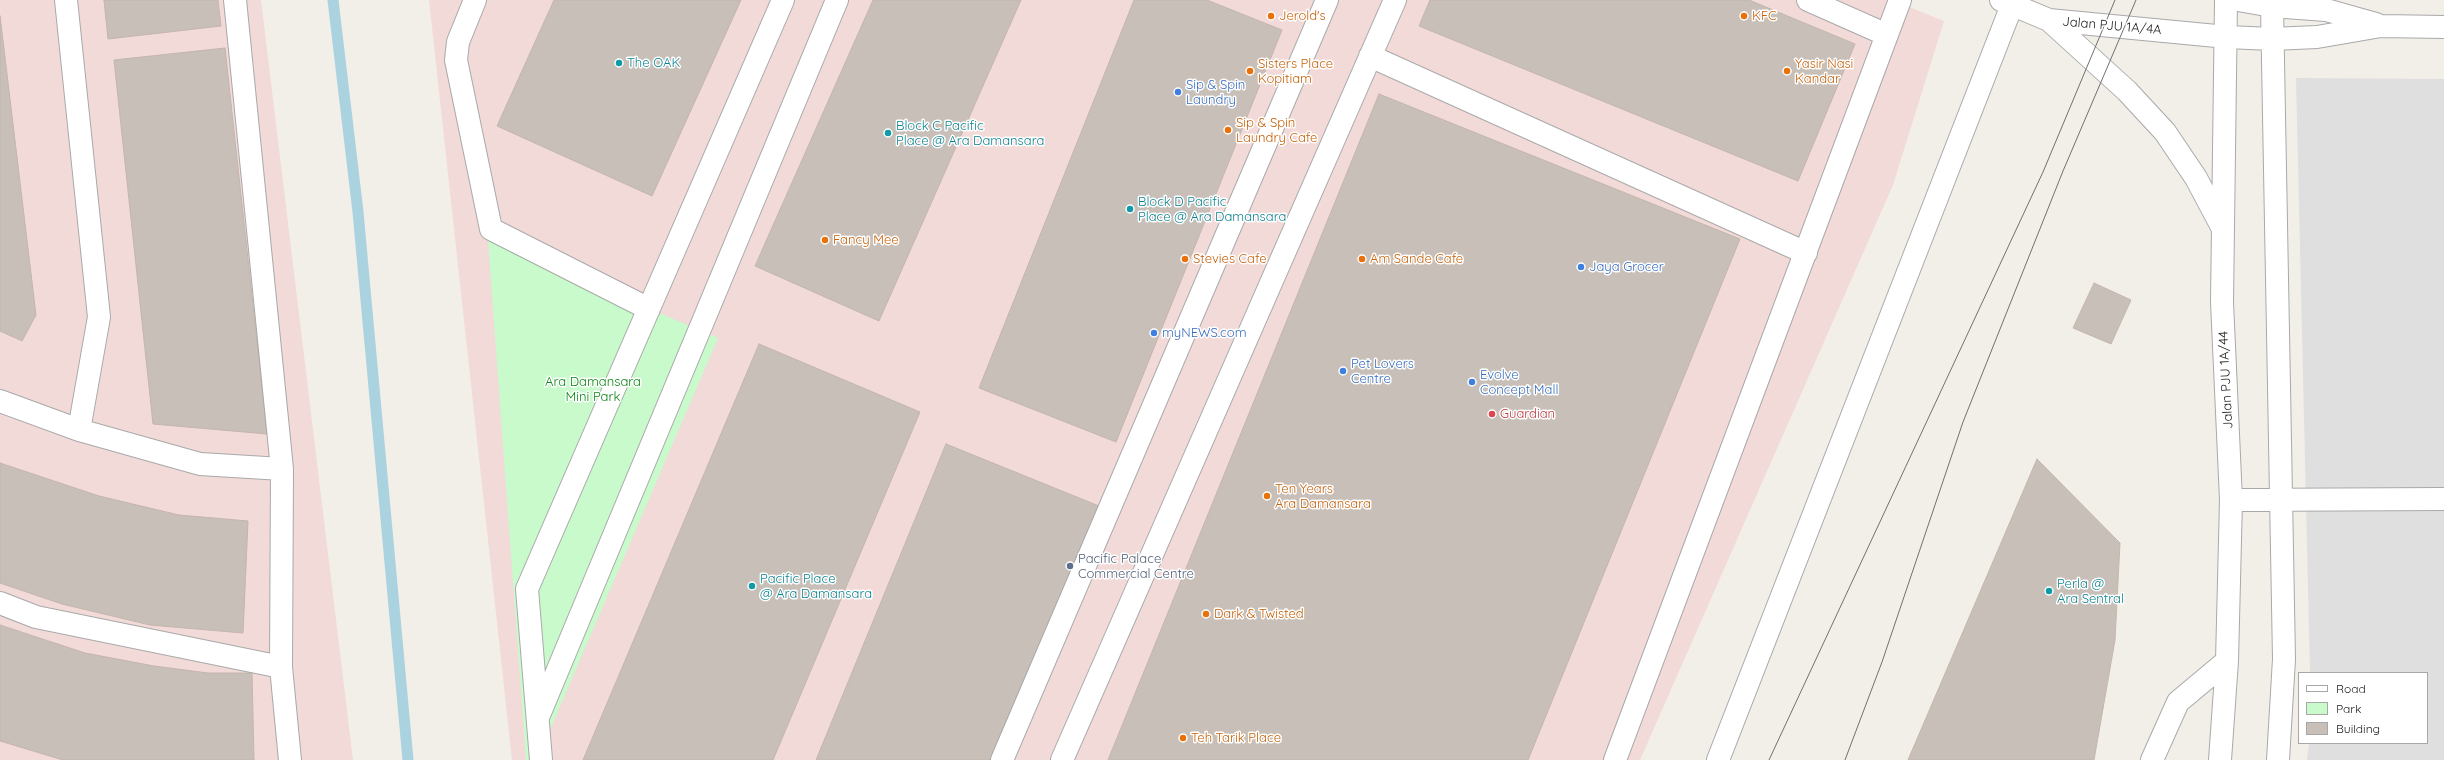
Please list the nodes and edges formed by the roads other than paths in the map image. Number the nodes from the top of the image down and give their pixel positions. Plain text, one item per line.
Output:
1 (66, 0) edge
2 (235, 0) edge
3 (475, 0) edge
4 (783, 0) edge
5 (837, 0) edge
6 (1327, 0) edge
7 (1395, 0) edge
8 (1808, 0) edge
9 (1900, 0) edge
10 (2226, 0) edge
11 (2238, 0) edge
12 (2006, 3) edge
13 (2272, 6) junction
14 (2049, 20) junction
15 (2380, 26) junction
16 (2444, 27) edge
17 (1887, 35) junction
18 (2226, 37) junction
19 (2317, 37) junction
20 (2272, 39) junction
21 (1370, 56) junction
22 (2272, 72) junction
23 (2222, 228) junction
24 (1806, 253) junction
25 (649, 309) junction
26 (0, 401) edge
27 (79, 430) junction
28 (282, 469) junction
29 (2280, 499) junction
30 (2444, 499) edge
31 (2231, 500) junction
32 (0, 603) edge
33 (2226, 661) junction
34 (281, 667) junction
35 (537, 718) junction
36 (290, 760) edge
37 (541, 760) edge
38 (1002, 760) edge
39 (1062, 760) edge
40 (1615, 760) edge
41 (1718, 760) edge
42 (2152, 760) edge
43 (2220, 760) edge
44 (2278, 760) edge

1 - 27 street
2 - 28 street
3 - 25 street
4 - 25 street
5 - 35 street
6 - 38 street
7 - 21 street
8 - 17 street
9 - 17 street
10 - 18 street, Jalan PJU 1A/44
11 - 13 street
12 - 14 street, Jalan PJU 1A/4A
12 - 41 street
13 - 15 street
13 - 20 street
14 - 18 street, Jalan PJU 1A/4A
14 - 23 street
15 - 16 street
15 - 19 street
17 - 24 street
18 - 20 street, Jalan PJU 1A/4A
18 - 23 street, Jalan PJU 1A/44
19 - 20 street
19 - 22 street
20 - 22 street
21 - 24 street
21 - 39 street
22 - 29 street
23 - 31 street, Jalan PJU 1A/44
24 - 40 street
25 - 35 street
26 - 27 street
27 - 28 street
28 - 34 street
29 - 30 street
29 - 31 street
29 - 44 street
31 - 33 street, Jalan PJU 1A/44
32 - 34 street
33 - 42 street
33 - 43 street, Jalan PJU 1A/44
34 - 36 street
35 - 37 street

